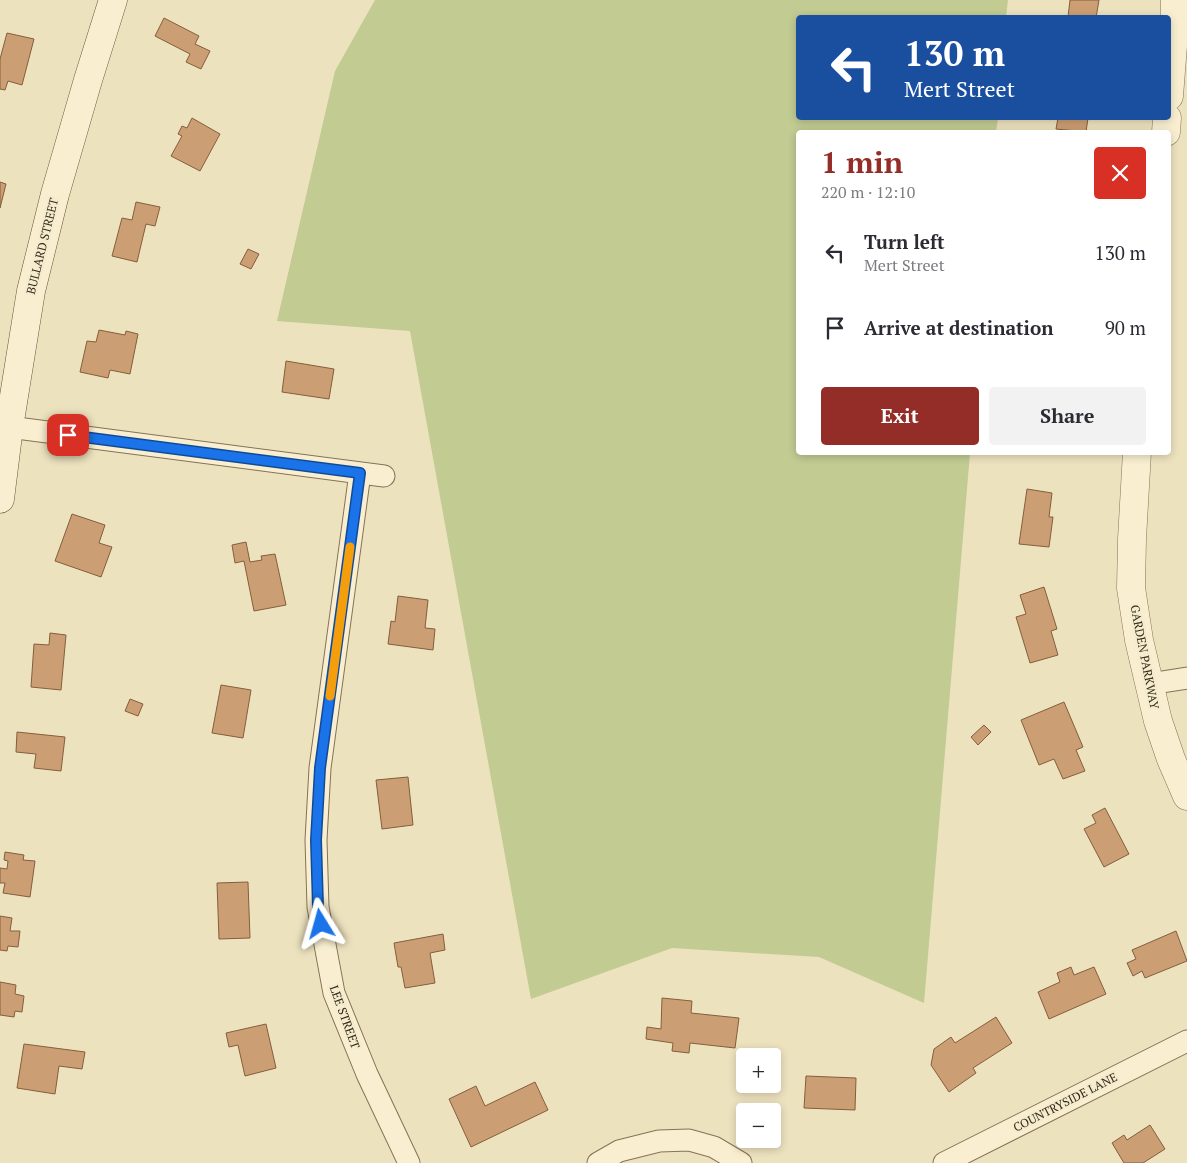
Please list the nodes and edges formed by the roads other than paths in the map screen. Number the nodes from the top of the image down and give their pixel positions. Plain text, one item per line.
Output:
1 (114, 0) edge
2 (1175, 0) edge
3 (1181, 35) edge
4 (1171, 86) edge
5 (9, 427) junction
6 (1138, 455) edge
7 (360, 473) junction
8 (384, 476) dead end
9 (0, 499) edge
10 (1187, 678) edge
11 (1149, 684) junction
12 (1187, 796) edge
13 (1187, 1041) edge
14 (409, 1163) edge
15 (598, 1163) edge
16 (741, 1163) edge
17 (944, 1163) edge

1 - 5 main road, BULLARD STREET
2 - 3 main road
3 - 4 main road
5 - 7 street
5 - 9 main road, BULLARD STREET
6 - 11 main road, GARDEN PARKWAY
7 - 8 street
7 - 14 street, LEE STREET
10 - 11 street
11 - 12 main road, GARDEN PARKWAY
13 - 17 street, COUNTRYSIDE LANE
15 - 16 street

